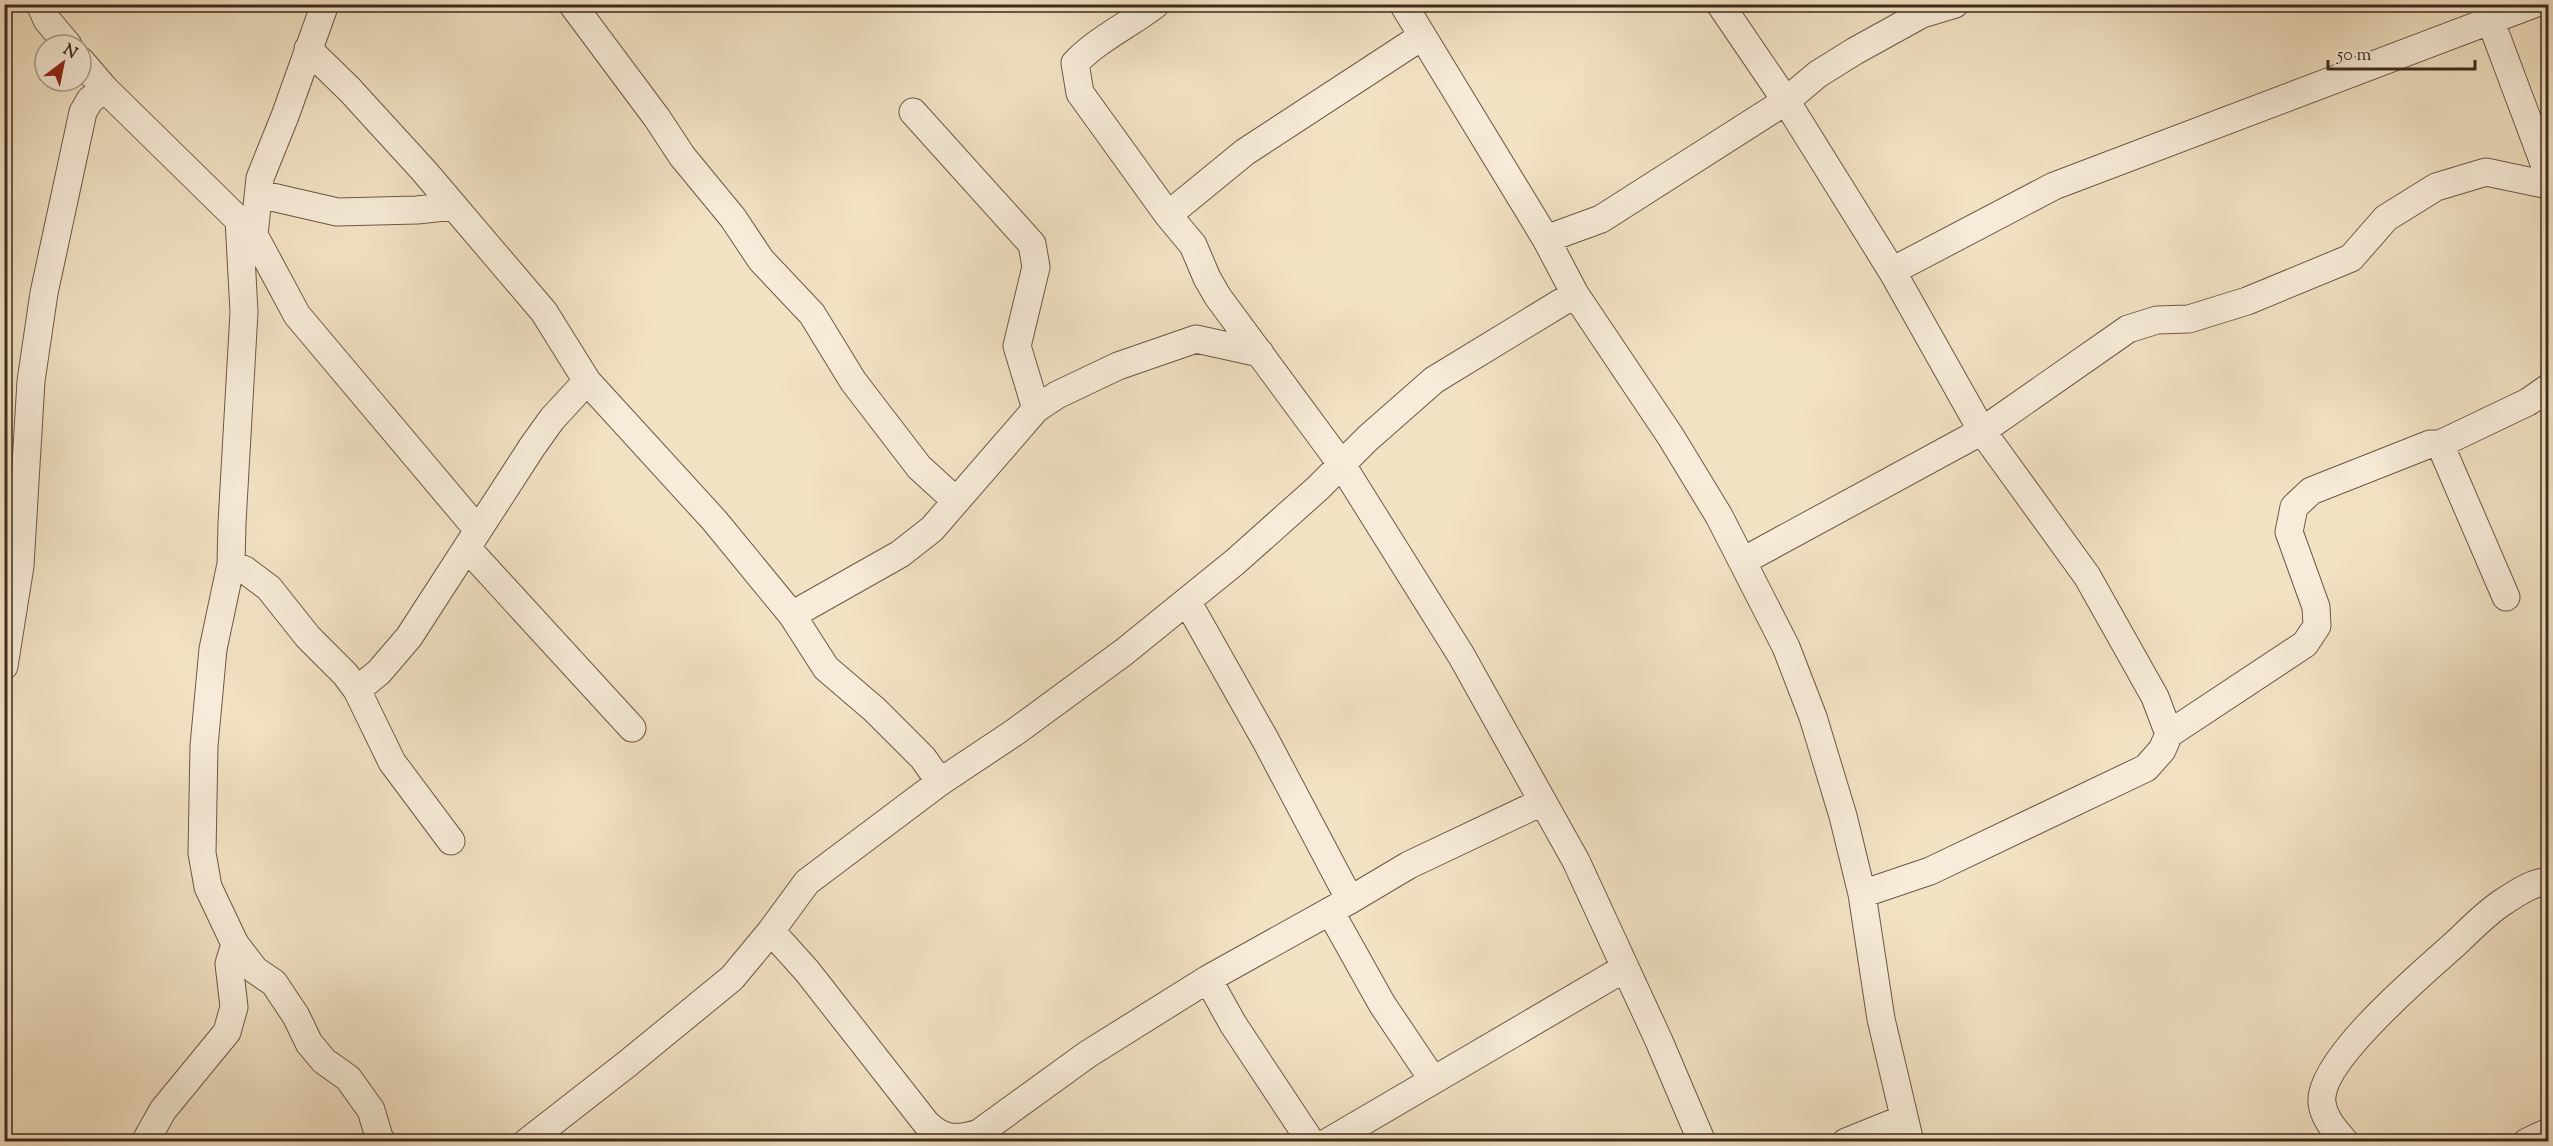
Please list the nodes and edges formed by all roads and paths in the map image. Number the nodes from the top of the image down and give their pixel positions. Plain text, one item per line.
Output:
1 (40, 4) edge
2 (325, 4) edge
3 (572, 4) edge
4 (1155, 4) edge
5 (1403, 4) edge
6 (1720, 4) edge
7 (1955, 4) edge
8 (2534, 4) edge
9 (2488, 12) edge
10 (1129, 13) edge
11 (58, 33) edge
12 (1421, 37) junction
13 (308, 49) junction
14 (93, 75) edge
15 (105, 89) junction
16 (1786, 101) junction
17 (913, 112) dead end
18 (2548, 174) edge
19 (2548, 185) edge
20 (260, 186) junction
21 (220, 200) junction
22 (454, 206) junction
23 (1168, 215) junction
24 (246, 227) junction
25 (1546, 239) junction
26 (1892, 271) junction
27 (1575, 294) junction
28 (1218, 297) junction
29 (1196, 339) junction
30 (1260, 353) junction
31 (587, 381) junction
32 (2548, 388) edge
33 (1036, 409) junction
34 (1982, 431) junction
35 (2440, 444) junction
36 (1342, 465) junction
37 (956, 501) junction
38 (473, 539) junction
39 (1743, 561) junction
40 (231, 564) junction
41 (2506, 597) dead end
42 (1187, 601) junction
43 (792, 615) junction
44 (4, 666) edge
45 (357, 690) junction
46 (632, 728) dead end
47 (2169, 734) junction
48 (940, 782) junction
49 (1542, 802) junction
50 (451, 841) dead end
51 (2548, 882) edge
52 (1862, 894) junction
53 (1340, 906) junction
54 (771, 931) junction
55 (235, 944) junction
56 (1625, 968) junction
57 (1208, 979) junction
58 (1433, 1080) junction
59 (1906, 1130) edge
60 (2548, 1132) edge
61 (145, 1142) edge
62 (382, 1142) edge
63 (527, 1142) edge
64 (1311, 1142) edge
65 (1328, 1142) edge
66 (1702, 1142) edge
67 (1846, 1142) edge
68 (2345, 1142) edge
69 (2527, 1142) edge

1 - 11 street
2 - 13 street
3 - 37 street
4 - 10 street
5 - 12 street
6 - 16 street
7 - 16 street
8 - 9 street
9 - 18 street
9 - 26 street
10 - 23 street
12 - 23 street
12 - 25 street
13 - 20 street
13 - 22 street
14 - 15 street
15 - 21 street
15 - 44 street
16 - 25 street
16 - 26 street
17 - 33 street
19 - 34 street
20 - 21 street
20 - 22 street
20 - 24 street
21 - 24 street
22 - 31 street
23 - 28 street
24 - 38 street
24 - 40 street
25 - 27 street
26 - 34 street
27 - 36 street
27 - 39 street
28 - 29 street
28 - 30 street
29 - 30 street
29 - 33 street
30 - 36 street
31 - 38 street
31 - 43 street
32 - 35 street
33 - 37 street
34 - 39 street
34 - 47 street
35 - 41 street
35 - 47 street
36 - 42 street
36 - 49 street
37 - 43 street
38 - 45 street
38 - 46 street
39 - 52 street
40 - 45 street
40 - 55 street
42 - 48 street
42 - 53 street
43 - 48 street
45 - 50 street
47 - 52 street
48 - 54 street
49 - 53 street
49 - 56 street
51 - 68 street
52 - 59 street
53 - 57 street
53 - 58 street
54 - 57 street
54 - 63 street
55 - 61 street
55 - 62 street
56 - 58 street
56 - 66 street
57 - 64 street
58 - 65 street
59 - 67 street
60 - 69 street

